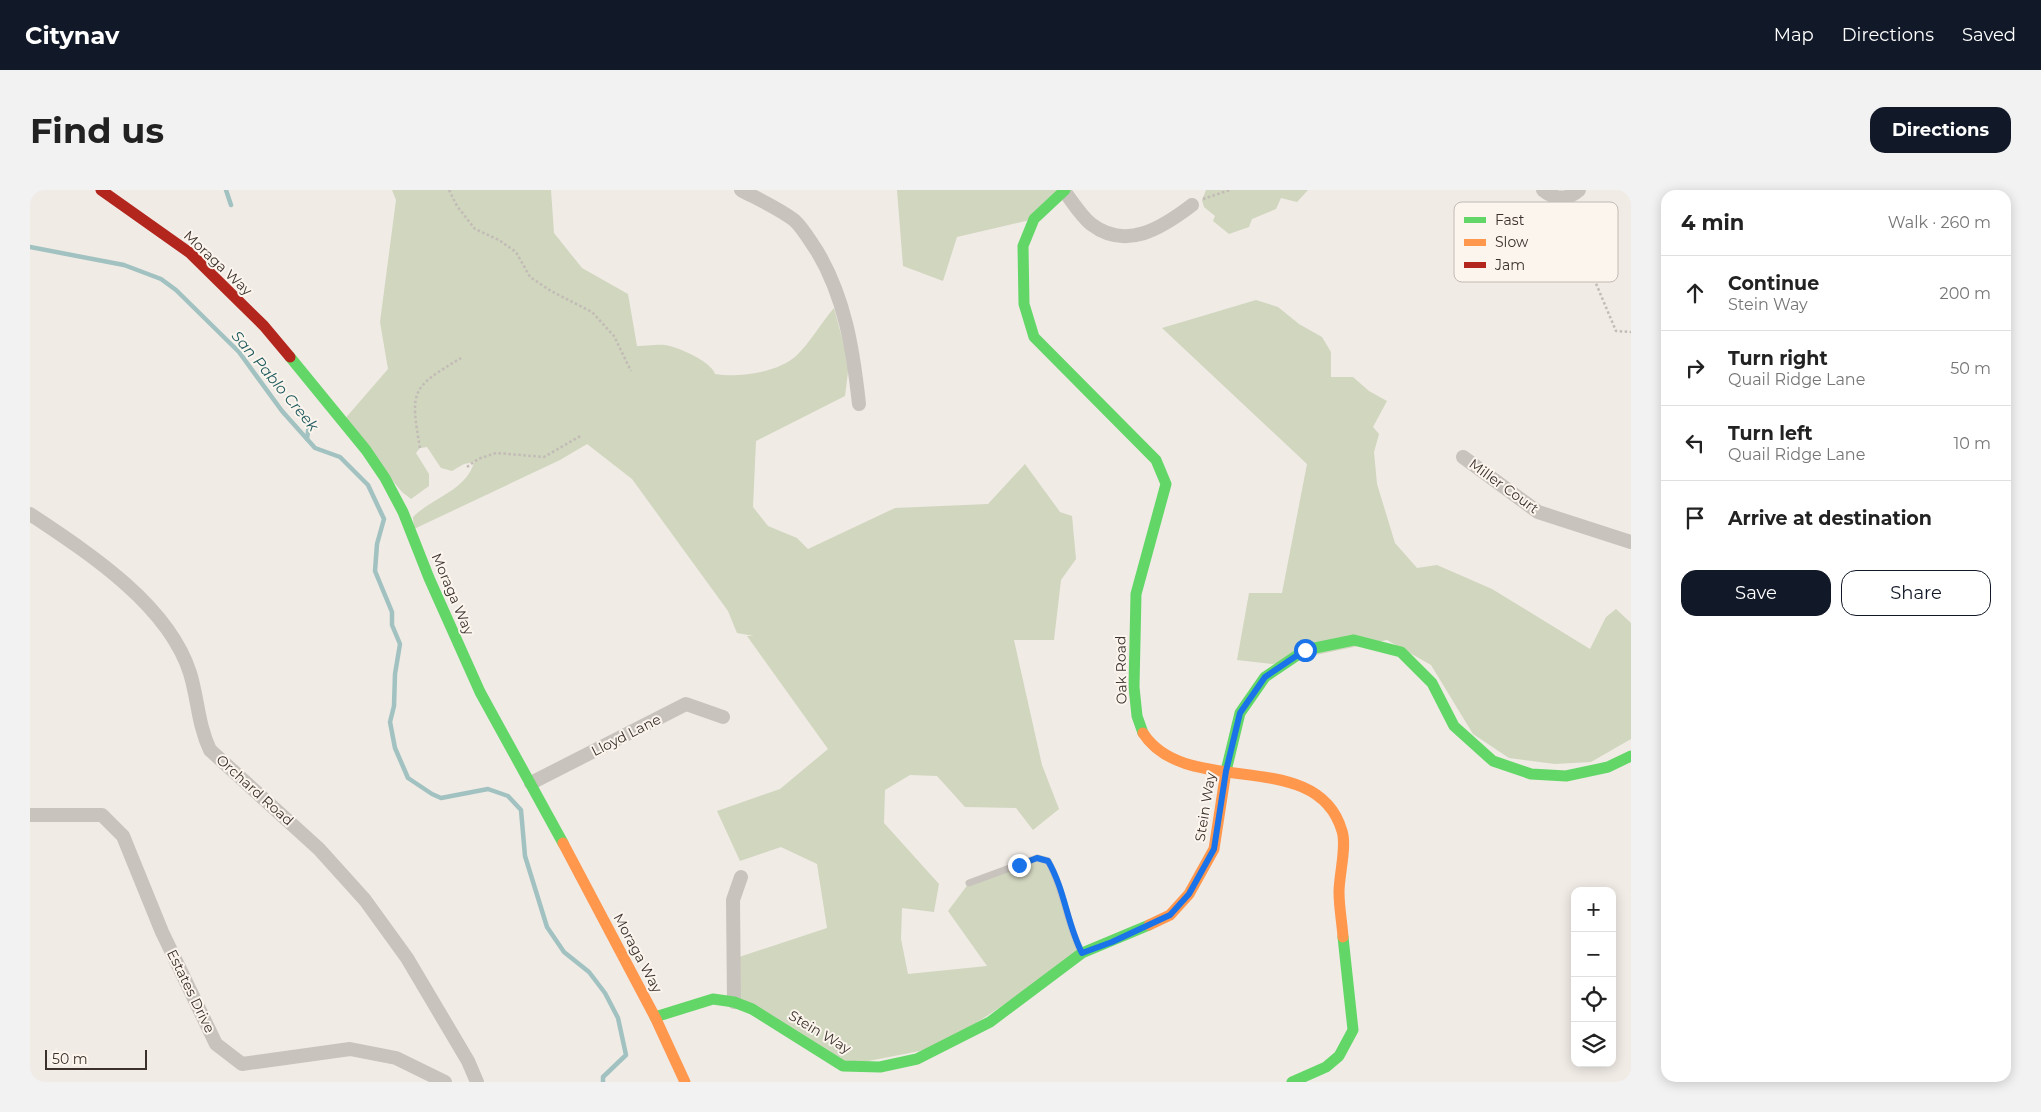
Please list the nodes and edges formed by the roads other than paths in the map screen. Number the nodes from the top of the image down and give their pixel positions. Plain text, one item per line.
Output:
1 (101, 190) edge
2 (741, 190) edge
3 (1065, 190) edge
4 (1544, 190) edge
5 (1579, 190) edge
6 (1192, 205) road end
7 (859, 404) dead end
8 (1463, 457) dead end
9 (30, 514) edge
10 (1631, 542) edge
11 (723, 717) dead end
12 (1631, 756) edge
13 (1226, 771) junction
14 (531, 783) junction
15 (30, 815) edge
16 (741, 876) dead end
17 (968, 883) dead end
18 (1082, 953) junction
19 (734, 1002) junction
20 (655, 1017) junction
21 (445, 1082) edge
22 (477, 1082) edge
23 (686, 1082) edge
24 (1292, 1082) edge

1 - 14 street, Moraga Way
2 - 7 street
3 - 6 street
3 - 13 street, Oak Road
4 - 5 street
8 - 10 street, Miller Court
9 - 22 street, Orchard Road
11 - 14 street, Lloyd Lane
12 - 13 street, Stein Way
13 - 18 street, Stein Way
13 - 24 street, Oak Road
14 - 20 street, Moraga Way
15 - 21 street, Estates Drive
16 - 19 street
17 - 18 lane
18 - 19 street, Stein Way
19 - 20 street, Stein Way
20 - 23 street, Moraga Way

